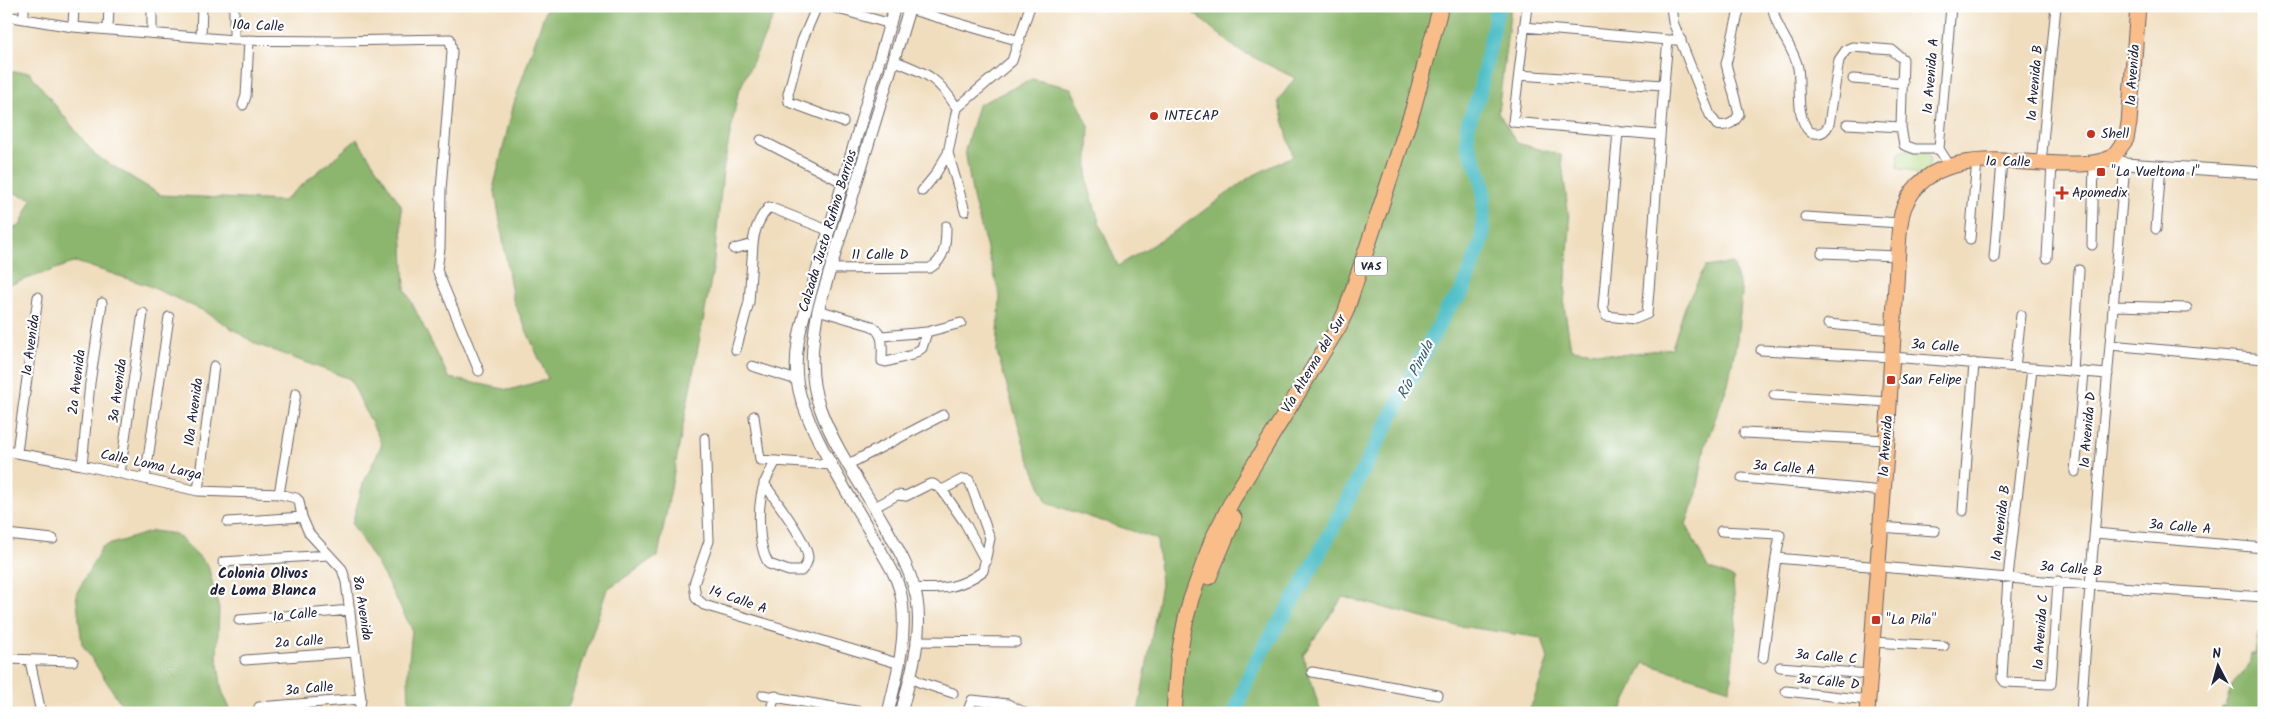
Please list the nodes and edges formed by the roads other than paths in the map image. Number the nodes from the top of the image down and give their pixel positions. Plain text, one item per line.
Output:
1 (24, 6) edge
2 (74, 6) edge
3 (109, 6) edge
4 (152, 6) edge
5 (202, 6) edge
6 (234, 6) edge
7 (817, 6) edge
8 (828, 6) edge
9 (1030, 6) edge
10 (1441, 6) edge
11 (1450, 6) edge
12 (1527, 6) edge
13 (1671, 6) edge
14 (1740, 6) edge
15 (1773, 6) edge
16 (1951, 6) edge
17 (2056, 6) edge
18 (2138, 6) edge
19 (903, 7) edge
20 (6, 16) edge
21 (24, 19) junction
22 (891, 24) junction
23 (73, 27) junction
24 (1524, 27) junction
25 (108, 29) junction
26 (152, 34) junction
27 (201, 37) junction
28 (234, 40) junction
29 (249, 40) junction
30 (1668, 40) junction
31 (1681, 40) junction
32 (1020, 41) junction
33 (895, 61) junction
34 (1519, 75) junction
35 (1853, 79) dead end
36 (1903, 84) junction
37 (1663, 85) junction
38 (243, 105) dead end
39 (956, 108) junction
40 (843, 122) dead end
41 (1847, 124) dead end
42 (1901, 128) junction
43 (1618, 131) junction
44 (1658, 135) junction
45 (762, 140) dead end
46 (1939, 149) junction
47 (948, 153) junction
48 (1977, 161) junction
49 (2002, 161) junction
50 (2109, 162) junction
51 (2047, 163) junction
52 (1950, 166) junction
53 (2161, 166) junction
54 (2264, 173) edge
55 (844, 183) junction
56 (1920, 184) joint
57 (922, 191) dead end
58 (965, 211) dead end
59 (1804, 217) dead end
60 (1900, 223) junction
61 (946, 226) dead end
62 (2156, 228) dead end
63 (830, 231) junction
64 (1970, 239) dead end
65 (753, 244) junction
66 (2092, 245) dead end
67 (734, 249) dead end
68 (1822, 253) dead end
69 (1898, 256) junction
70 (1994, 258) dead end
71 (2047, 258) dead end
72 (831, 269) junction
73 (2079, 270) dead end
74 (811, 290) junction
75 (823, 294) junction
76 (38, 297) dead end
77 (102, 303) dead end
78 (2114, 306) junction
79 (2187, 308) dead end
80 (818, 310) junction
81 (143, 313) dead end
82 (2021, 315) dead end
83 (169, 317) dead end
84 (961, 323) dead end
85 (1828, 324) dead end
86 (1893, 330) junction
87 (927, 332) junction
88 (882, 336) junction
89 (2110, 346) junction
90 (736, 350) dead end
91 (1761, 350) dead end
92 (1892, 357) junction
93 (2264, 359) edge
94 (1974, 363) junction
95 (214, 366) dead end
96 (752, 366) dead end
97 (2015, 367) junction
98 (2032, 369) junction
99 (479, 371) dead end
100 (2072, 372) junction
101 (2084, 372) junction
102 (2108, 374) junction
103 (797, 380) junction
104 (296, 393) dead end
105 (1774, 395) dead end
106 (1889, 402) junction
107 (943, 415) dead end
108 (754, 416) dead end
109 (1744, 433) dead end
110 (705, 438) dead end
111 (1887, 440) junction
112 (6, 451) edge
113 (17, 452) junction
114 (776, 461) junction
115 (849, 464) junction
116 (82, 465) junction
117 (832, 465) junction
118 (2075, 472) dead end
119 (120, 473) junction
120 (1742, 478) dead end
121 (145, 479) junction
122 (764, 483) junction
123 (942, 490) junction
124 (198, 491) junction
125 (1883, 491) junction
126 (279, 494) junction
127 (292, 497) joint
128 (1237, 501) junction
129 (875, 507) junction
130 (1962, 511) dead end
131 (302, 517) junction
132 (1228, 519) junction
133 (228, 522) dead end
134 (1880, 527) junction
135 (1721, 531) dead end
136 (1935, 531) dead end
137 (2095, 533) junction
138 (6, 534) edge
139 (891, 537) junction
140 (53, 539) dead end
141 (877, 544) junction
142 (2264, 548) edge
143 (328, 555) junction
144 (1776, 558) junction
145 (223, 562) dead end
146 (986, 562) junction
147 (1876, 568) junction
148 (2008, 577) junction
149 (2058, 581) junction
150 (2090, 585) junction
151 (914, 588) junction
152 (2264, 597) edge
153 (350, 610) junction
154 (239, 620) dead end
155 (916, 641) junction
156 (1016, 642) dead end
157 (1871, 642) junction
158 (1944, 646) dead end
159 (355, 652) junction
160 (1763, 658) dead end
161 (6, 659) edge
162 (245, 660) dead end
163 (30, 661) junction
164 (73, 661) dead end
165 (900, 664) junction
166 (1780, 667) dead end
167 (1312, 672) dead end
168 (1869, 674) junction
169 (910, 676) junction
170 (2050, 685) joint
171 (1786, 692) dead end
172 (953, 693) dead end
173 (763, 695) dead end
174 (1438, 695) dead end
175 (776, 696) junction
176 (361, 699) junction
177 (816, 703) junction
178 (996, 703) junction
179 (1867, 706) edge
180 (259, 707) dead end
181 (41, 713) edge
182 (359, 713) edge
183 (773, 713) edge
184 (813, 713) edge
185 (868, 713) edge
186 (888, 713) edge
187 (900, 713) edge
188 (967, 713) edge
189 (993, 713) edge
190 (1026, 713) edge
191 (1174, 713) edge
192 (1184, 713) edge
193 (2081, 713) edge

1 - 21 street
2 - 23 street
3 - 25 street
4 - 26 street
5 - 27 street
6 - 28 street
7 - 40 street
8 - 22 street
9 - 32 street
10 - 128 main road, Vía Alterna del Sur / VAS
11 - 128 main road, Vía Alterna del Sur / VAS
12 - 24 street
13 - 31 street
14 - 31 street
15 - 36 street
16 - 46 street, 1a Avenida A
17 - 51 street, 1a Avenida B
18 - 50 main road, 1a Avenida
19 - 22 street, Calzada Justo Rufino Barrios
19 - 32 street
19 - 33 street, Calzada Justo Rufino Barrios
20 - 21 street, 10a Calle
21 - 23 street, 10a Calle
22 - 55 street, Calzada Justo Rufino Barrios
23 - 25 street, 10a Calle
24 - 30 street
24 - 34 street
25 - 26 street, 10a Calle
26 - 27 street, 10a Calle
27 - 28 street, 10a Calle
28 - 29 street, 10a Calle
29 - 38 street
29 - 99 street, 10a Calle
30 - 31 street
30 - 37 street
32 - 39 street
33 - 39 street
33 - 72 street, Calzada Justo Rufino Barrios
34 - 37 street
34 - 43 street
35 - 36 street
36 - 42 street
37 - 44 street
39 - 47 street
41 - 42 street
42 - 46 street
43 - 44 street
43 - 44 street
45 - 55 street
46 - 52 street
47 - 57 street
47 - 58 street
48 - 49 main road, 1a Calle
48 - 52 main road, 1a Calle
48 - 64 street
49 - 51 main road, 1a Calle
49 - 70 street
50 - 51 main road, 1a Calle
50 - 53 street, 1a Calle
50 - 66 street
50 - 78 street, 1a Avenida D
51 - 71 street, 1a Avenida B
52 - 56 main road, 1a Calle
53 - 54 street, 1a Calle
53 - 62 street
55 - 63 street, Calzada Justo Rufino Barrios
56 - 60 main road, 1a Avenida
59 - 60 street
60 - 69 main road, 1a Avenida
61 - 72 street, 11 Calle D
63 - 65 street
63 - 74 street, Calzada Justo Rufino Barrios
65 - 67 street
65 - 90 street
68 - 69 street
69 - 86 main road, 1a Avenida
72 - 75 street, Calzada Justo Rufino Barrios
73 - 100 street
74 - 75 street
74 - 103 street, Calzada Justo Rufino Barrios
75 - 80 street, Calzada Justo Rufino Barrios
76 - 113 street, 1a Avenida
77 - 116 street, 2a Avenida
78 - 79 street
78 - 89 street, 1a Avenida D
80 - 88 street
80 - 115 street, Calzada Justo Rufino Barrios
81 - 119 street, 3a Avenida
82 - 97 street
83 - 121 street
84 - 87 street
85 - 86 street
86 - 92 main road, 1a Avenida
87 - 88 street
87 - 88 street
89 - 93 street
89 - 102 street, 1a Avenida D
91 - 92 street, 3a Calle
92 - 94 street, 3a Calle
92 - 106 main road, 1a Avenida
94 - 97 street, 3a Calle
94 - 130 street
95 - 124 street, 10a Avenida
96 - 103 street
97 - 98 street, 3a Calle
98 - 100 street, 3a Calle
98 - 148 street, 1a Avenida B
100 - 101 street, 3a Calle
101 - 102 street, 3a Calle
101 - 118 street
102 - 137 street, 1a Avenida D
103 - 117 street, Calzada Justo Rufino Barrios
104 - 126 street
105 - 106 street
106 - 111 main road, 1a Avenida
107 - 115 street
108 - 114 street
109 - 111 street
110 - 165 street, 14 Calle A
111 - 125 main road, 1a Avenida
112 - 113 street, Calle Loma Larga
113 - 116 street, Calle Loma Larga
114 - 117 street
114 - 122 street
115 - 129 street, Calzada Justo Rufino Barrios
116 - 119 street, Calle Loma Larga
117 - 141 street, Calzada Justo Rufino Barrios
119 - 121 street, Calle Loma Larga
120 - 125 street, 3a Calle A
121 - 124 street, Calle Loma Larga
122 - 122 street
123 - 129 street
123 - 146 street
123 - 146 street
124 - 126 street, Calle Loma Larga
125 - 134 main road, 1a Avenida
126 - 127 street, Calle Loma Larga
127 - 131 street, 8a Avenida
128 - 132 main road, Vía Alterna del Sur / VAS
129 - 139 street, Calzada Justo Rufino Barrios
131 - 133 street
131 - 143 street, 8a Avenida
132 - 191 main road, Vía Alterna del Sur / VAS
132 - 192 main road, Vía Alterna del Sur / VAS
134 - 136 street
134 - 147 main road, 1a Avenida
135 - 144 street
137 - 142 street, 3a Calle A
137 - 150 street, 1a Avenida D
138 - 140 street
139 - 141 street
139 - 151 street, Calzada Justo Rufino Barrios
141 - 165 street, Calzada Justo Rufino Barrios
143 - 145 street
143 - 153 street, 8a Avenida
144 - 147 street
144 - 160 street
146 - 151 street
147 - 148 street, 3a Calle B
147 - 157 main road, 1a Avenida
148 - 149 street, 3a Calle B
148 - 170 street, 1a Avenida B
149 - 150 street, 3a Calle B
149 - 170 street, 1a Avenida C
150 - 152 street, 3a Calle B
150 - 193 street, 1a Avenida D
151 - 155 street, Calzada Justo Rufino Barrios
153 - 154 street, 1a Calle
153 - 159 street, 8a Avenida
155 - 156 street
155 - 169 street, Calzada Justo Rufino Barrios
157 - 158 street
157 - 168 main road, 1a Avenida
159 - 162 street, 2a Calle
159 - 176 street, 8a Avenida
161 - 163 street
163 - 164 street
163 - 181 street
165 - 186 street, Calzada Justo Rufino Barrios
166 - 168 street, 3a Calle C
167 - 174 street
168 - 179 main road, 1a Avenida
169 - 172 street
169 - 187 street, Calzada Justo Rufino Barrios
171 - 179 street, 3a Calle D
173 - 175 street
175 - 177 street
175 - 183 street
176 - 180 street, 3a Calle
176 - 182 street, 8a Avenida
177 - 184 street
177 - 185 street
178 - 188 street
178 - 189 street
178 - 190 street

